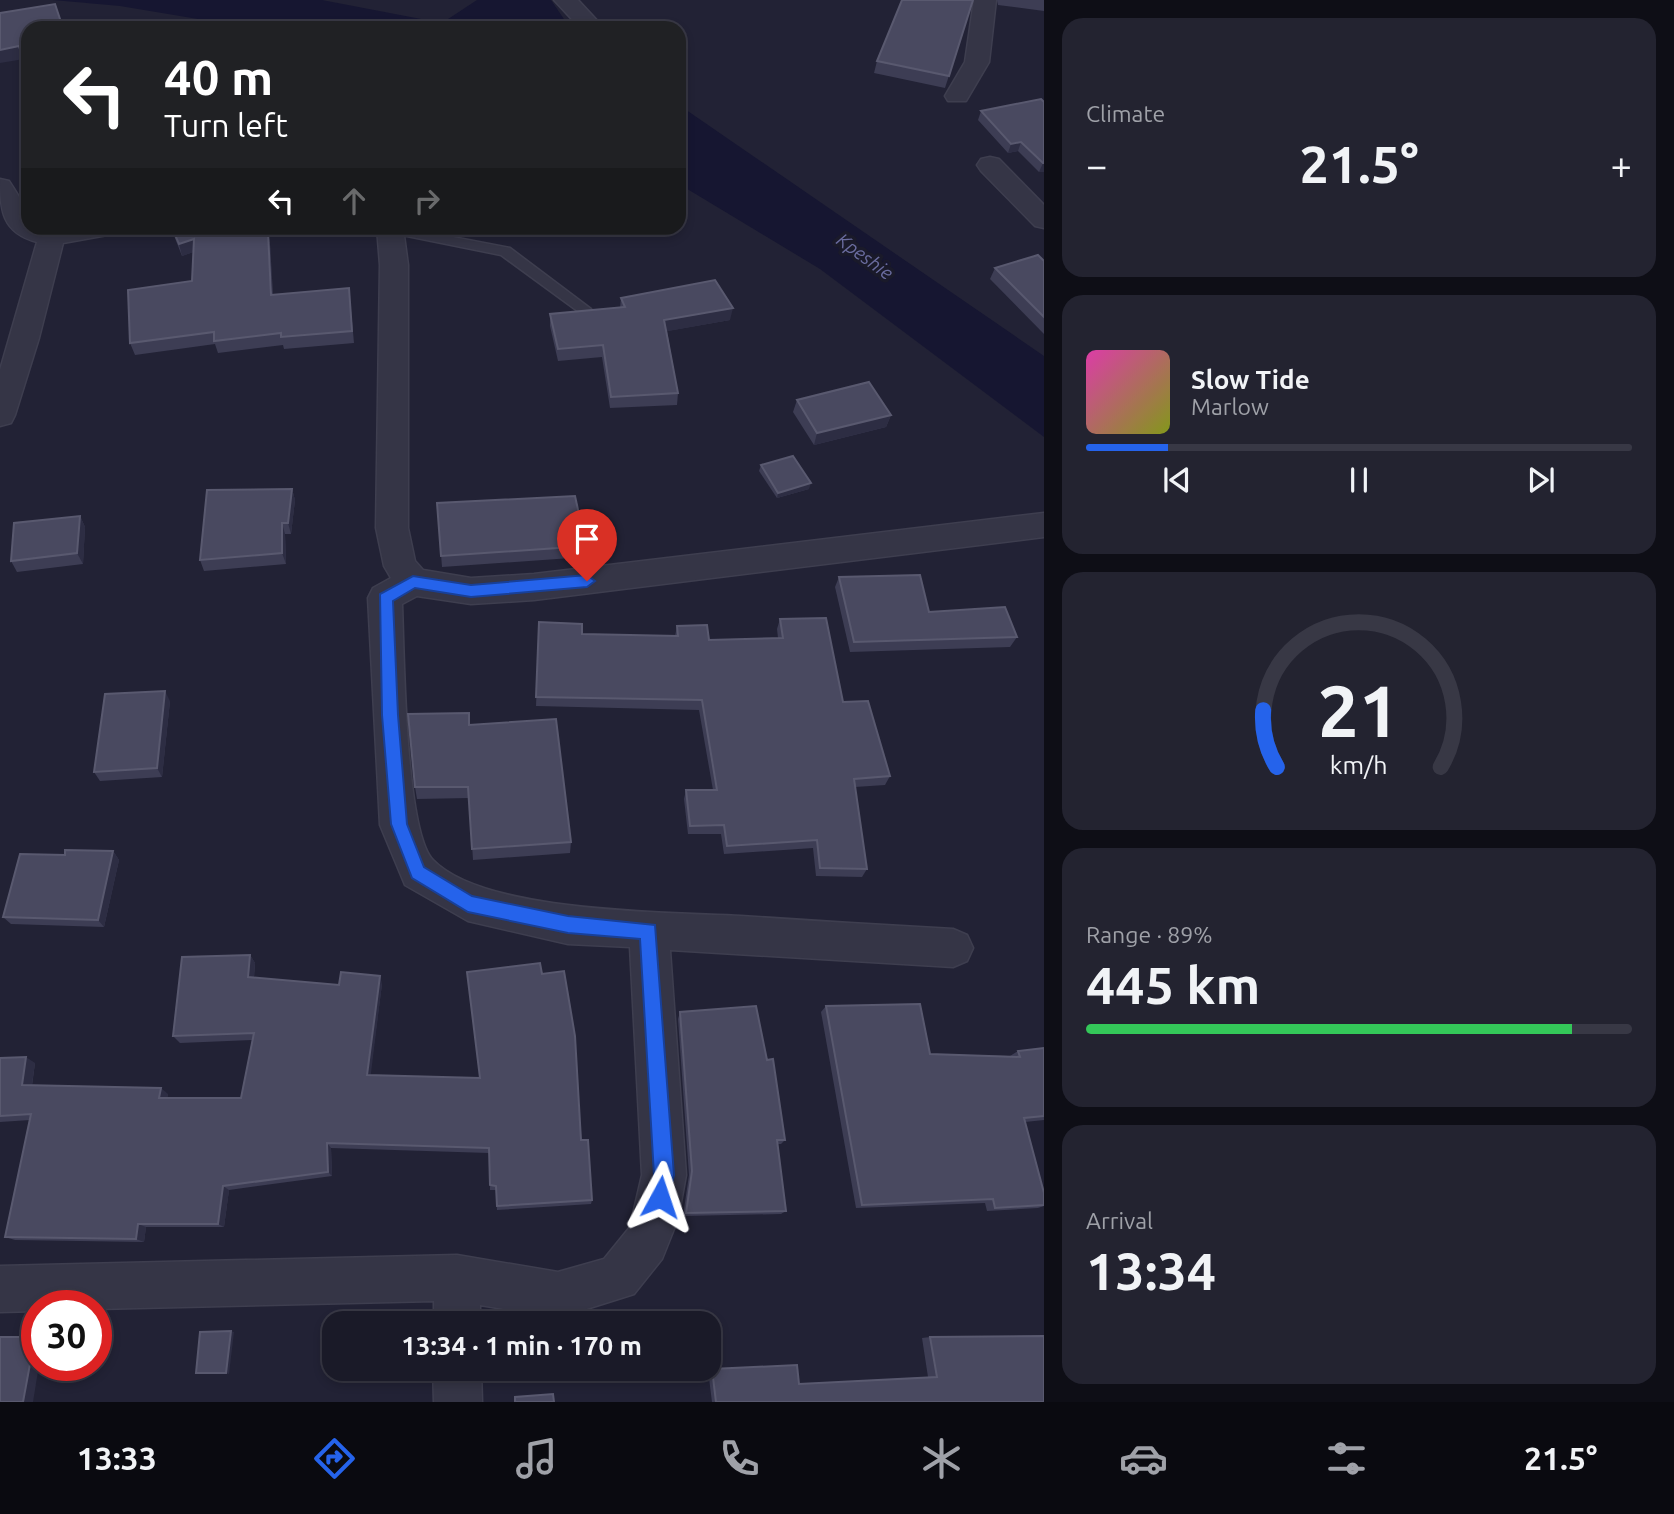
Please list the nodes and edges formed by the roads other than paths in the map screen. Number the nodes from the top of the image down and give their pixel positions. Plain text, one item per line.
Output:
1 (565, 0) edge
2 (985, 0) edge
3 (586, 21) edge
4 (957, 96) dead end
5 (990, 165) dead end
6 (0, 187) edge
7 (21, 220) edge
8 (1044, 220) edge
9 (52, 235) edge
10 (391, 235) edge
11 (426, 235) edge
12 (584, 309) edge
13 (0, 415) edge
14 (1044, 525) edge
15 (413, 582) junction
16 (649, 932) junction
17 (953, 948) dead end
18 (457, 1278) junction
19 (0, 1289) edge
20 (457, 1311) edge
21 (457, 1381) edge
22 (458, 1402) edge

1 - 3 street
2 - 4 street
5 - 8 street
6 - 7 street
9 - 13 street
10 - 15 street
11 - 12 lane
14 - 15 street
15 - 16 street
16 - 17 street
16 - 18 street
18 - 19 street
18 - 20 street
21 - 22 street

